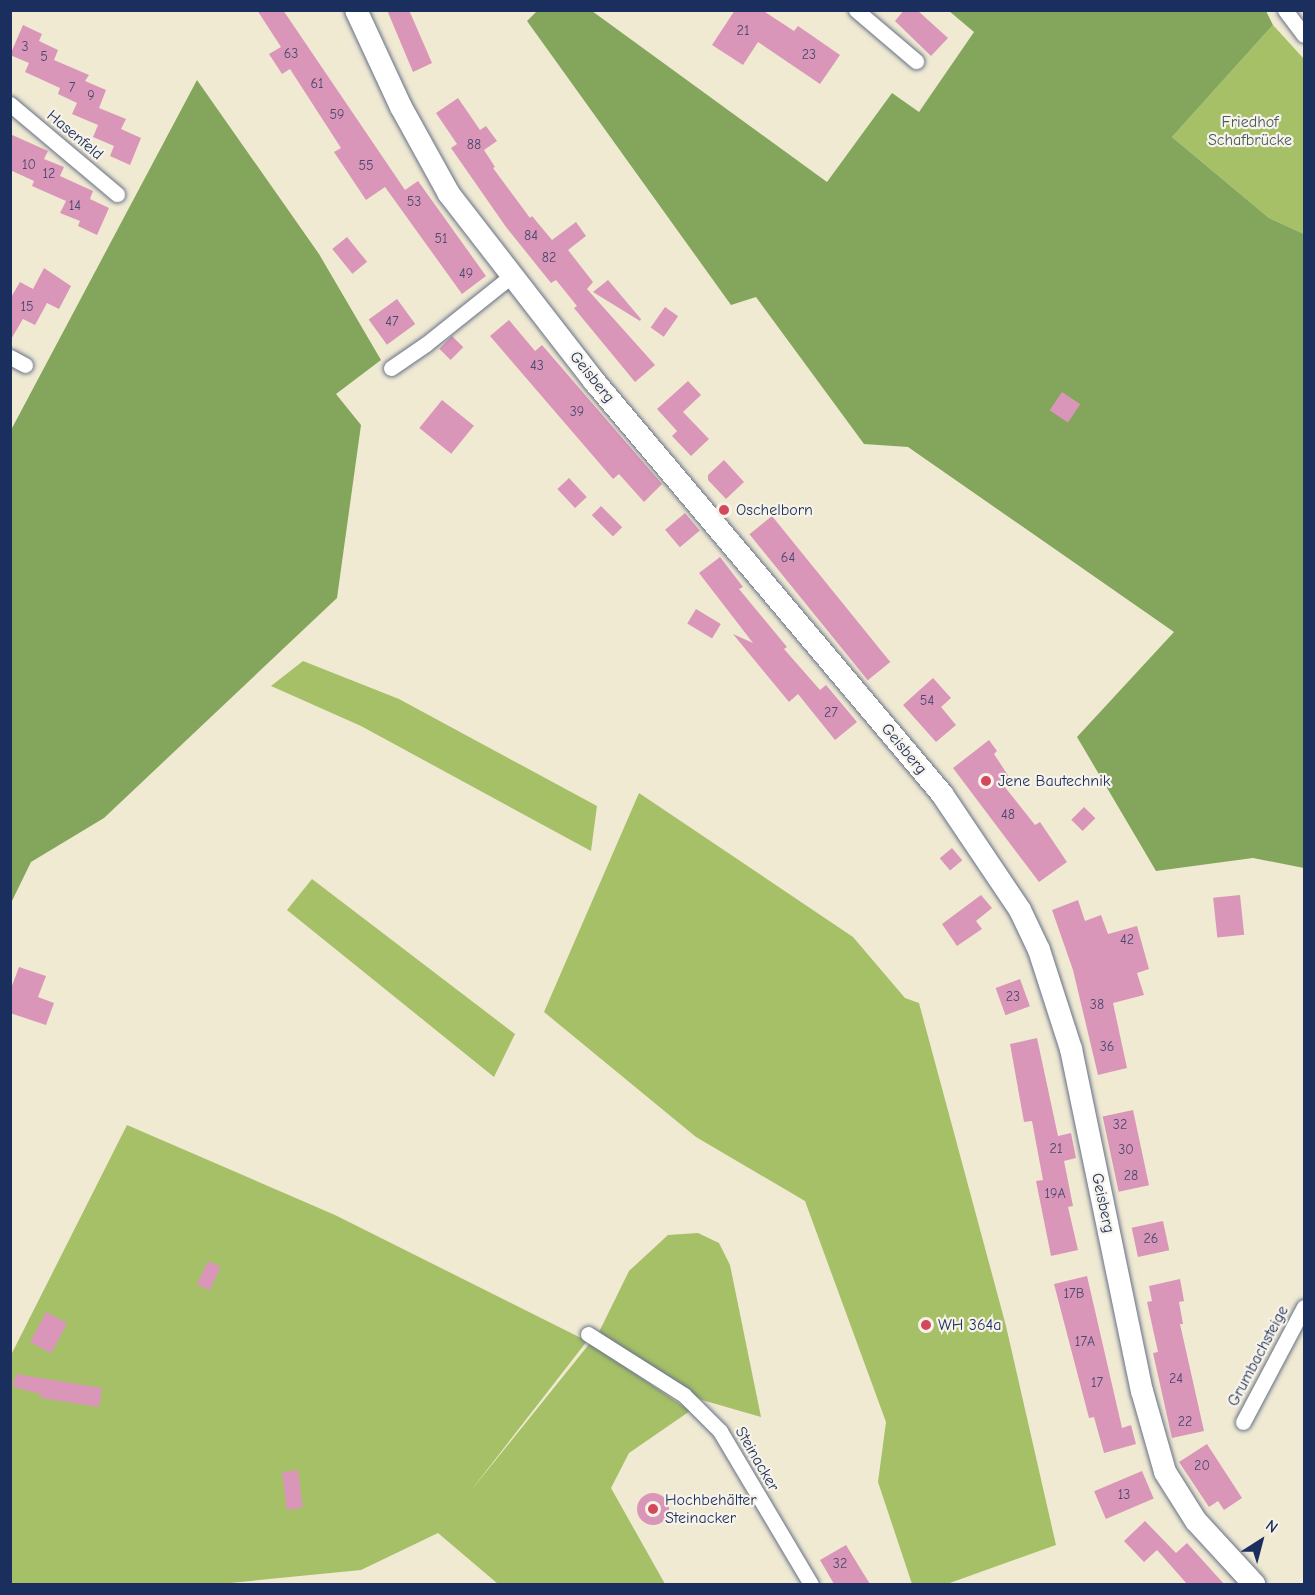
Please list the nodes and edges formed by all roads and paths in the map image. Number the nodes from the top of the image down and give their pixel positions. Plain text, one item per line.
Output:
1 (356, 10) edge
2 (856, 10) edge
3 (1285, 10) edge
4 (1305, 35) edge
5 (916, 61) dead end
6 (10, 104) edge
7 (117, 194) dead end
8 (510, 277) junction
9 (10, 357) edge
10 (25, 364) dead end
11 (391, 368) dead end
12 (1305, 1306) edge
13 (588, 1334) dead end
14 (1243, 1422) dead end
15 (811, 1584) edge
16 (1254, 1584) edge

1 - 8 street, Geisberg
2 - 5 street
3 - 4 street
6 - 7 street, Hasenfeld
8 - 11 street
8 - 16 street, Geisberg
9 - 10 street
12 - 14 street, Grumbachsteige
13 - 15 street, Steinacker

